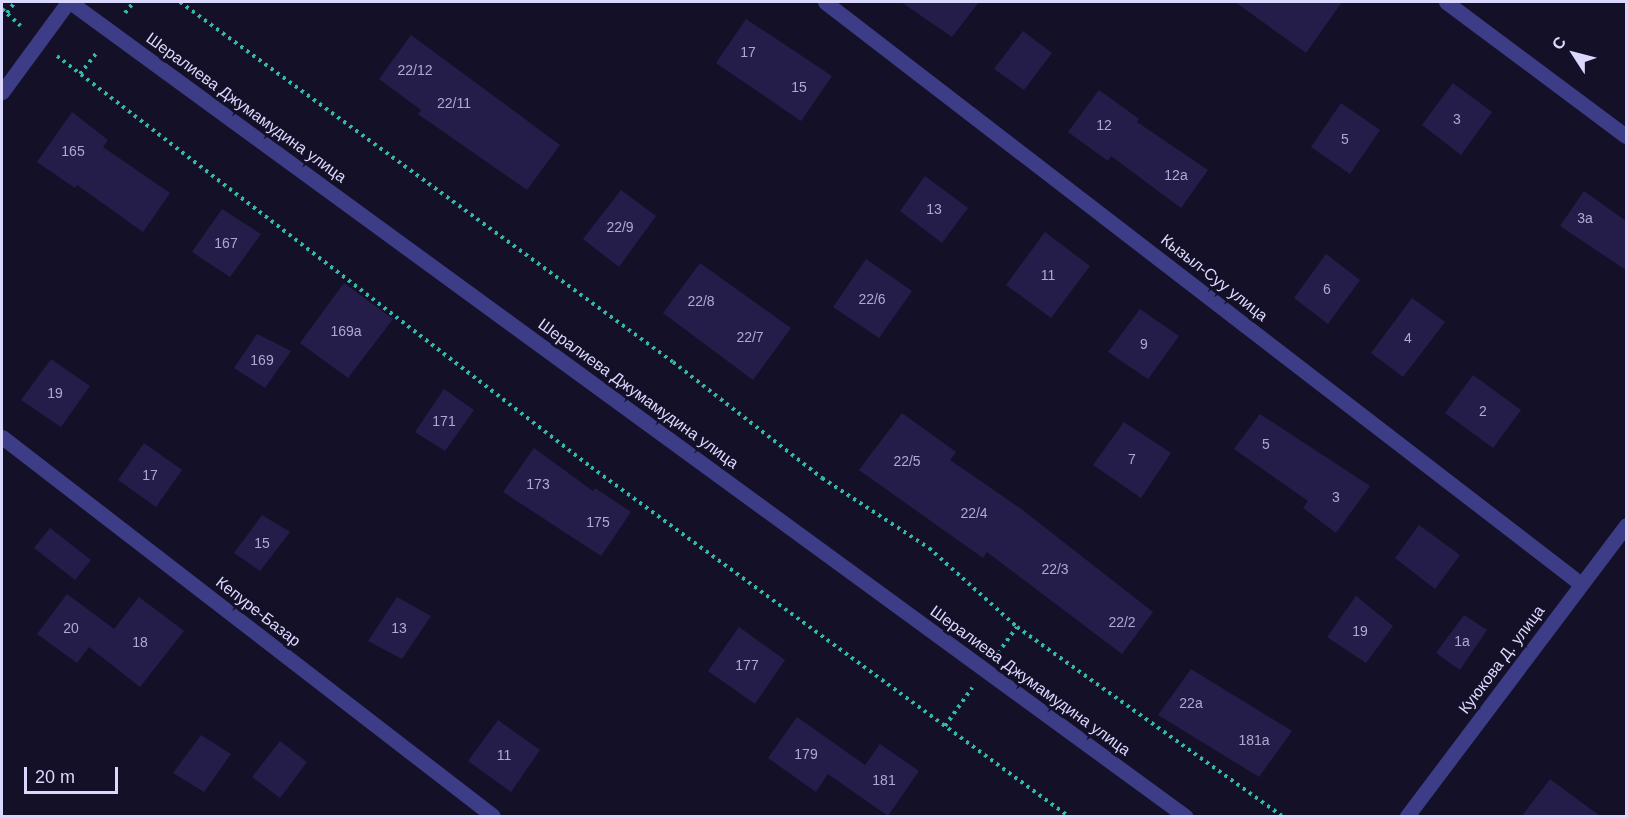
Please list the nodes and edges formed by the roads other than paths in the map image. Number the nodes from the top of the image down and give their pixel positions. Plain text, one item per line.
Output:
1 (69, 2) edge
2 (825, 2) edge
3 (1446, 2) edge
4 (2, 92) edge
5 (1626, 136) edge
6 (2, 436) edge
7 (1626, 525) edge
8 (1581, 584) junction
9 (494, 816) edge
10 (1185, 816) edge
11 (1407, 816) edge

1 - 4 street
1 - 10 street, Шералиева Джумамудина улица
2 - 8 street, Кызыл-Суу улица
3 - 5 street
6 - 9 street, Кепуре-Базар
7 - 8 street, Куюкова Д. улица
8 - 11 street, Куюкова Д. улица

